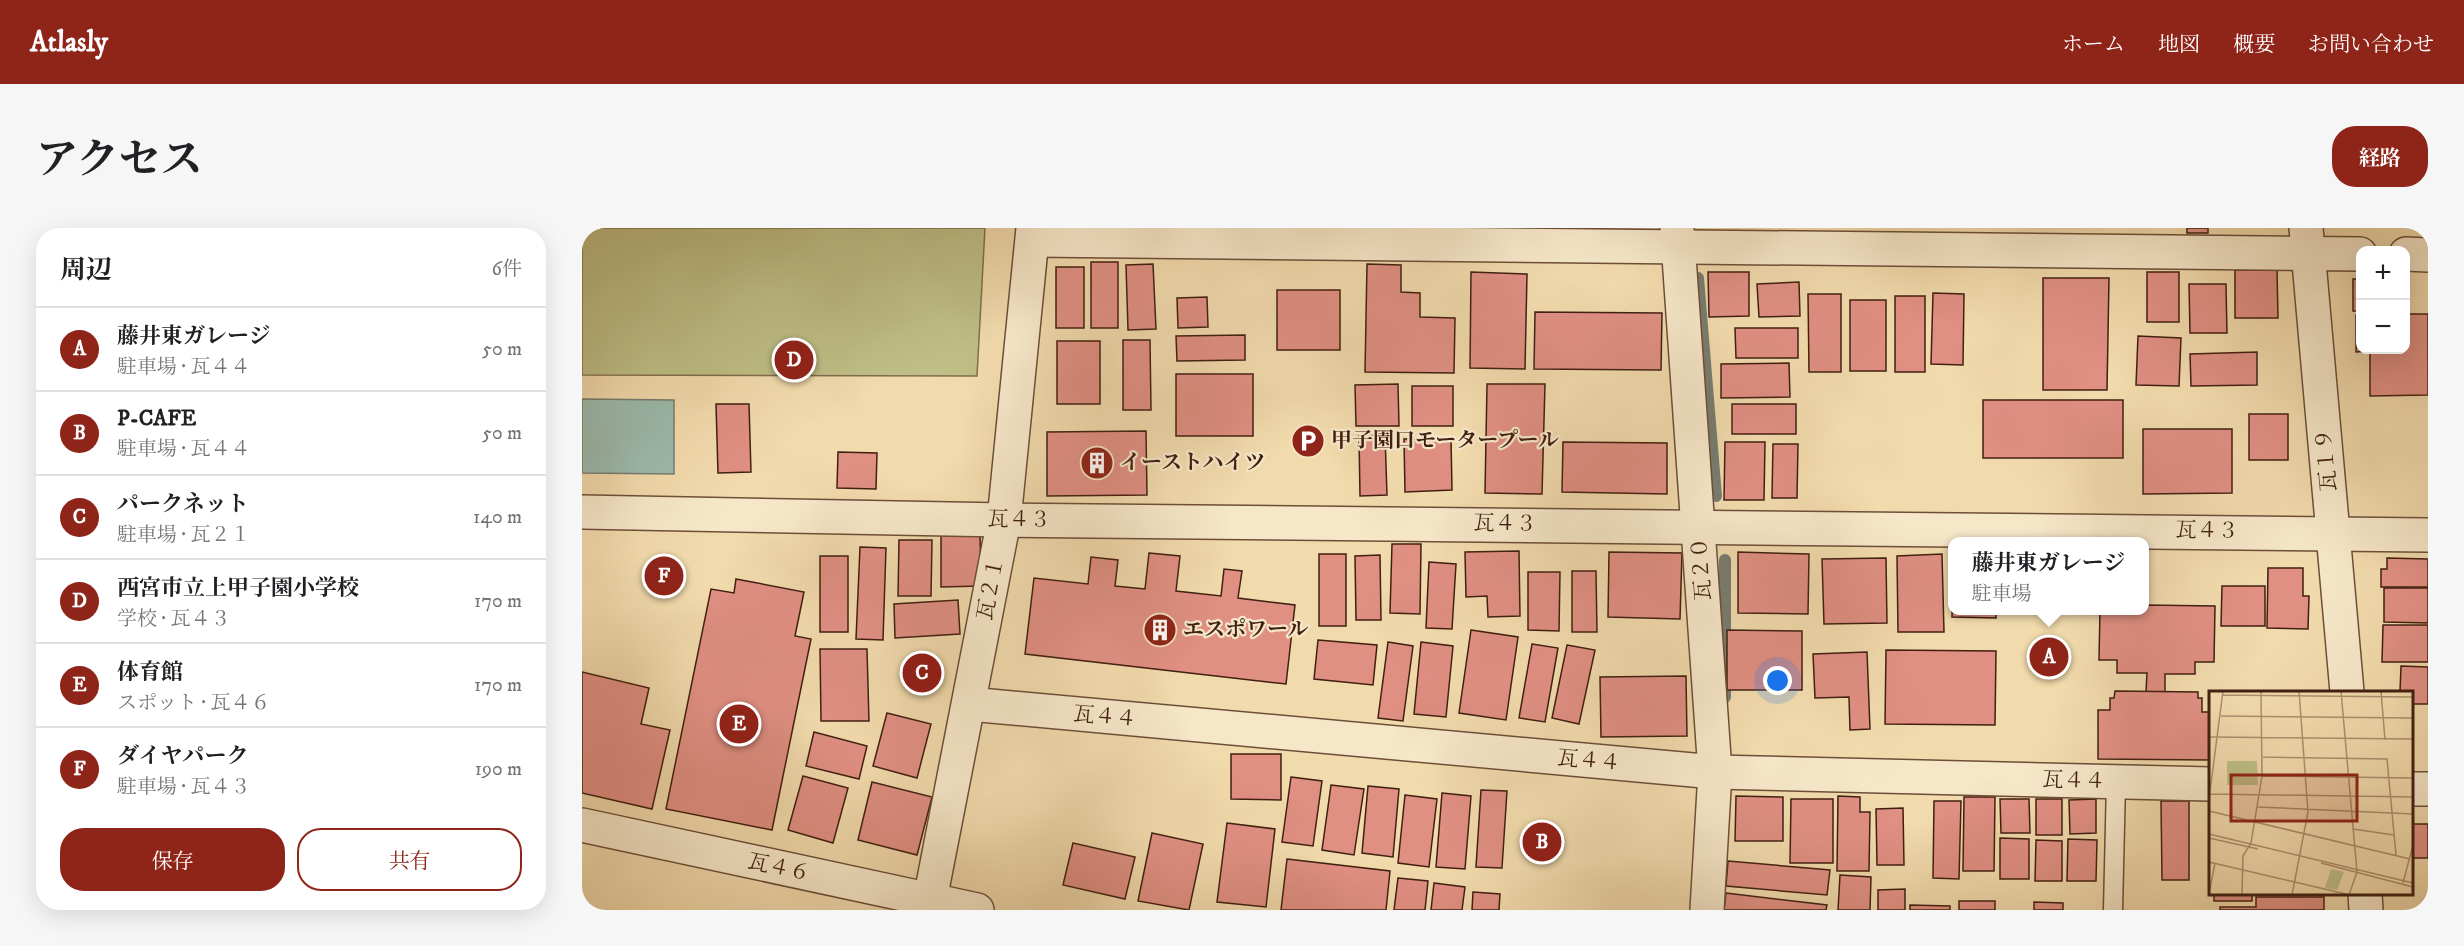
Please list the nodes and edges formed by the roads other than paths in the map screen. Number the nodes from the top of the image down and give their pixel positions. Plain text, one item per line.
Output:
1 (1033, 234) edge
2 (1678, 238) edge
3 (2307, 241) edge
4 (2356, 253) edge
5 (2410, 254) edge
6 (2428, 255) edge
7 (582, 512) edge
8 (1004, 520) junction
9 (1699, 526) junction
10 (2333, 532) junction
11 (2428, 535) edge
12 (2347, 691) edge
13 (969, 704) junction
14 (1715, 772) junction
15 (2116, 782) junction
16 (2209, 784) edge
17 (582, 825) edge
18 (2365, 895) edge
19 (929, 905) edge
20 (977, 910) edge
21 (1707, 910) edge
22 (2113, 910) edge
23 (2366, 910) edge

1 - 2 street
1 - 8 street, 瓦２１
2 - 3 street
2 - 9 street, 瓦２０
3 - 4 street
3 - 10 street, 瓦１９
5 - 6 street
7 - 8 street, 瓦４３
8 - 9 street, 瓦４３
8 - 13 street, 瓦２１
9 - 10 street, 瓦４３
9 - 14 street, 瓦２０
10 - 11 street, 瓦４３
10 - 12 street, 瓦１９
13 - 14 street, 瓦４４
13 - 19 street, 瓦２１
14 - 15 street, 瓦４４
14 - 21 street, 瓦２０
15 - 16 street, 瓦４４
15 - 22 lane
17 - 19 street, 瓦４６
18 - 23 street
19 - 20 street, 瓦４６

